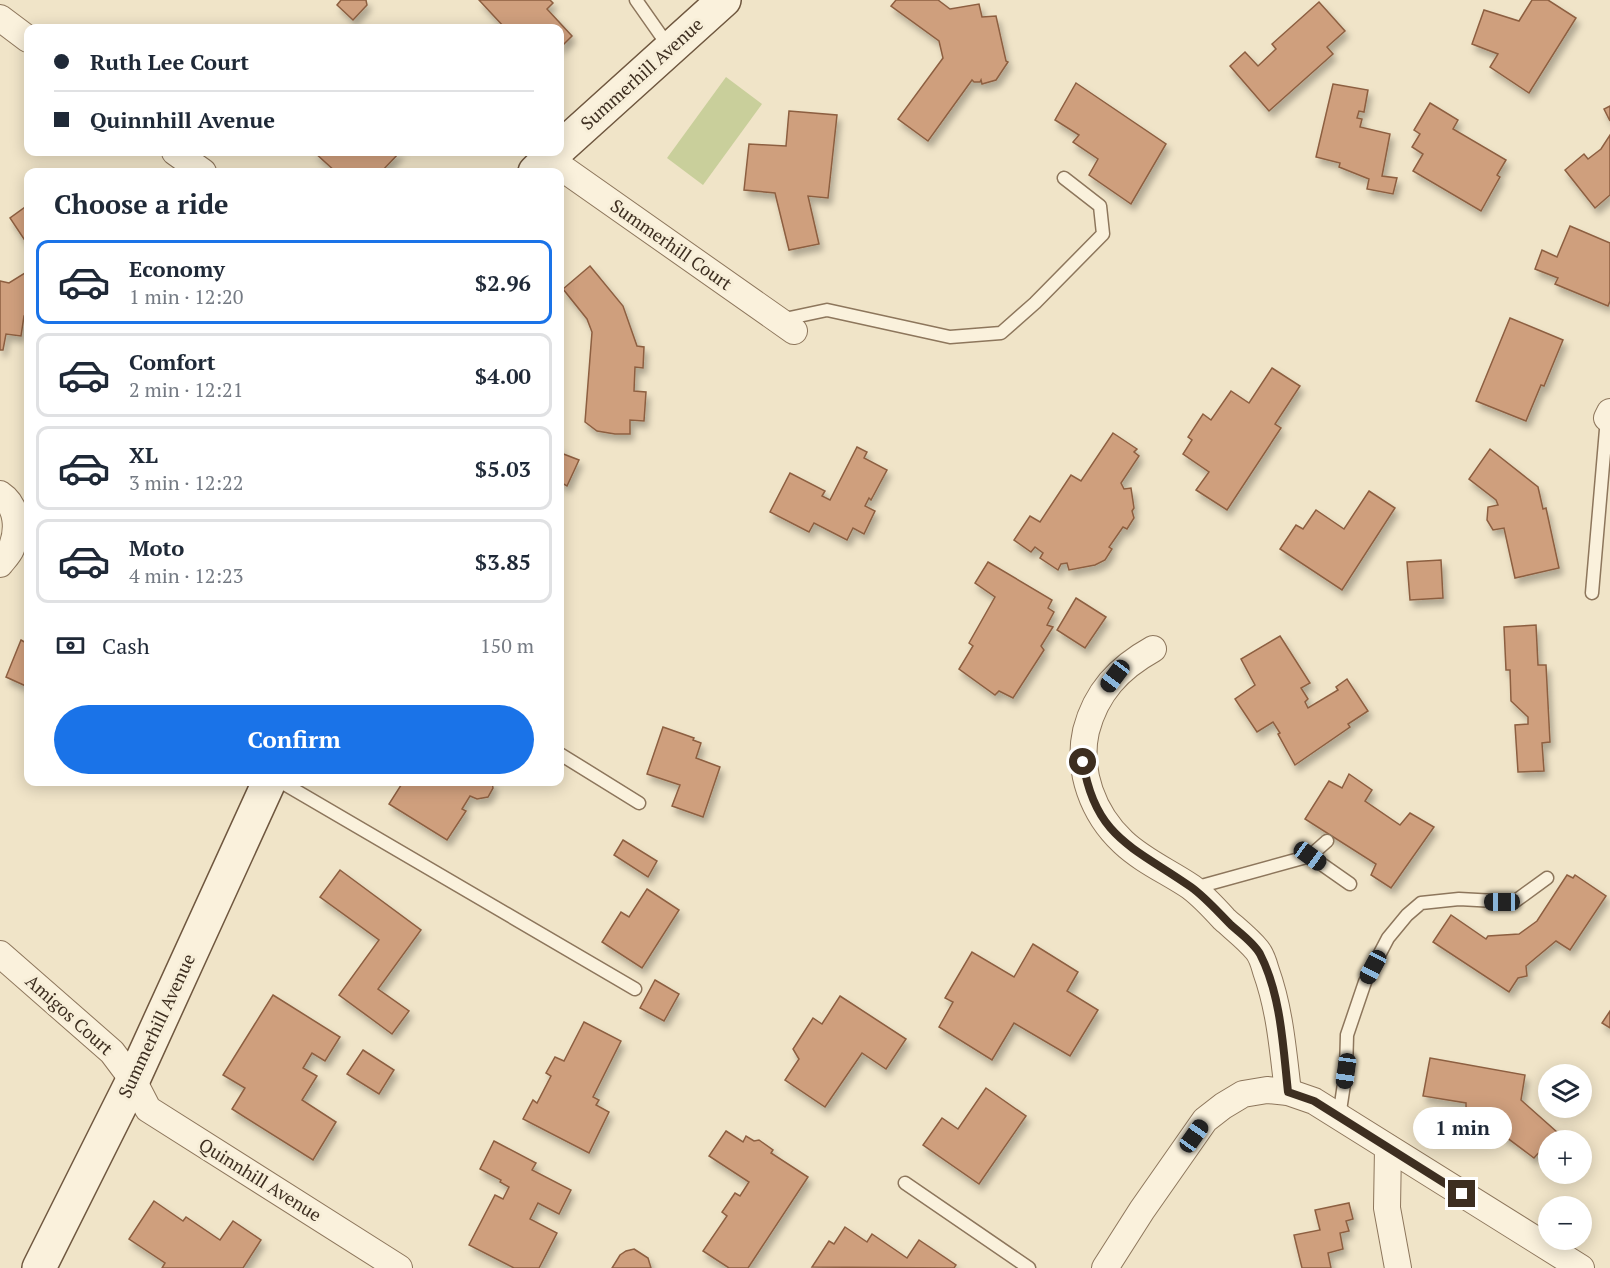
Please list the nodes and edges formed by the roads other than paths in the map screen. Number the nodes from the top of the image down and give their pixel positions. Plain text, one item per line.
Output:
1 (636, 0) edge
2 (724, 0) edge
3 (0, 18) edge
4 (24, 36) edge
5 (670, 48) junction
6 (564, 144) edge
7 (181, 156) edge
8 (549, 158) edge
9 (197, 168) edge
10 (563, 168) edge
11 (564, 169) edge
12 (1064, 178) dead end
13 (787, 326) joint
14 (1608, 415) edge
15 (0, 494) edge
16 (0, 564) edge
17 (1592, 593) dead end
18 (1153, 649) dead end
19 (564, 756) edge
20 (267, 786) edge
21 (288, 786) edge
22 (639, 803) dead end
23 (1327, 841) dead end
24 (1310, 856) junction
25 (1547, 878) dead end
26 (1350, 884) dead end
27 (1193, 888) junction
28 (0, 954) edge
29 (634, 989) dead end
30 (134, 1080) junction
31 (1288, 1092) junction
32 (1339, 1117) junction
33 (1388, 1148) junction
34 (905, 1183) dead end
35 (39, 1268) edge
36 (399, 1268) edge
37 (1029, 1268) edge
38 (1106, 1268) edge
39 (1398, 1268) edge
40 (1581, 1268) edge

1 - 5 lane
2 - 5 street, Summerhill Avenue
3 - 4 street
5 - 6 street, Summerhill Avenue
7 - 9 street
8 - 10 street, Summerhill Court
11 - 13 street, Summerhill Court
12 - 13 lane
14 - 17 lane
15 - 16 street
18 - 27 street
19 - 22 lane
20 - 30 street, Summerhill Avenue
21 - 29 lane
23 - 24 lane
24 - 26 lane
24 - 27 lane
25 - 32 lane
27 - 31 street
28 - 30 street, Amigos Court
30 - 35 street, Summerhill Avenue
30 - 36 street, Quinnhill Avenue
31 - 32 street
31 - 38 street
32 - 33 street
33 - 39 street
33 - 40 street
34 - 37 lane

